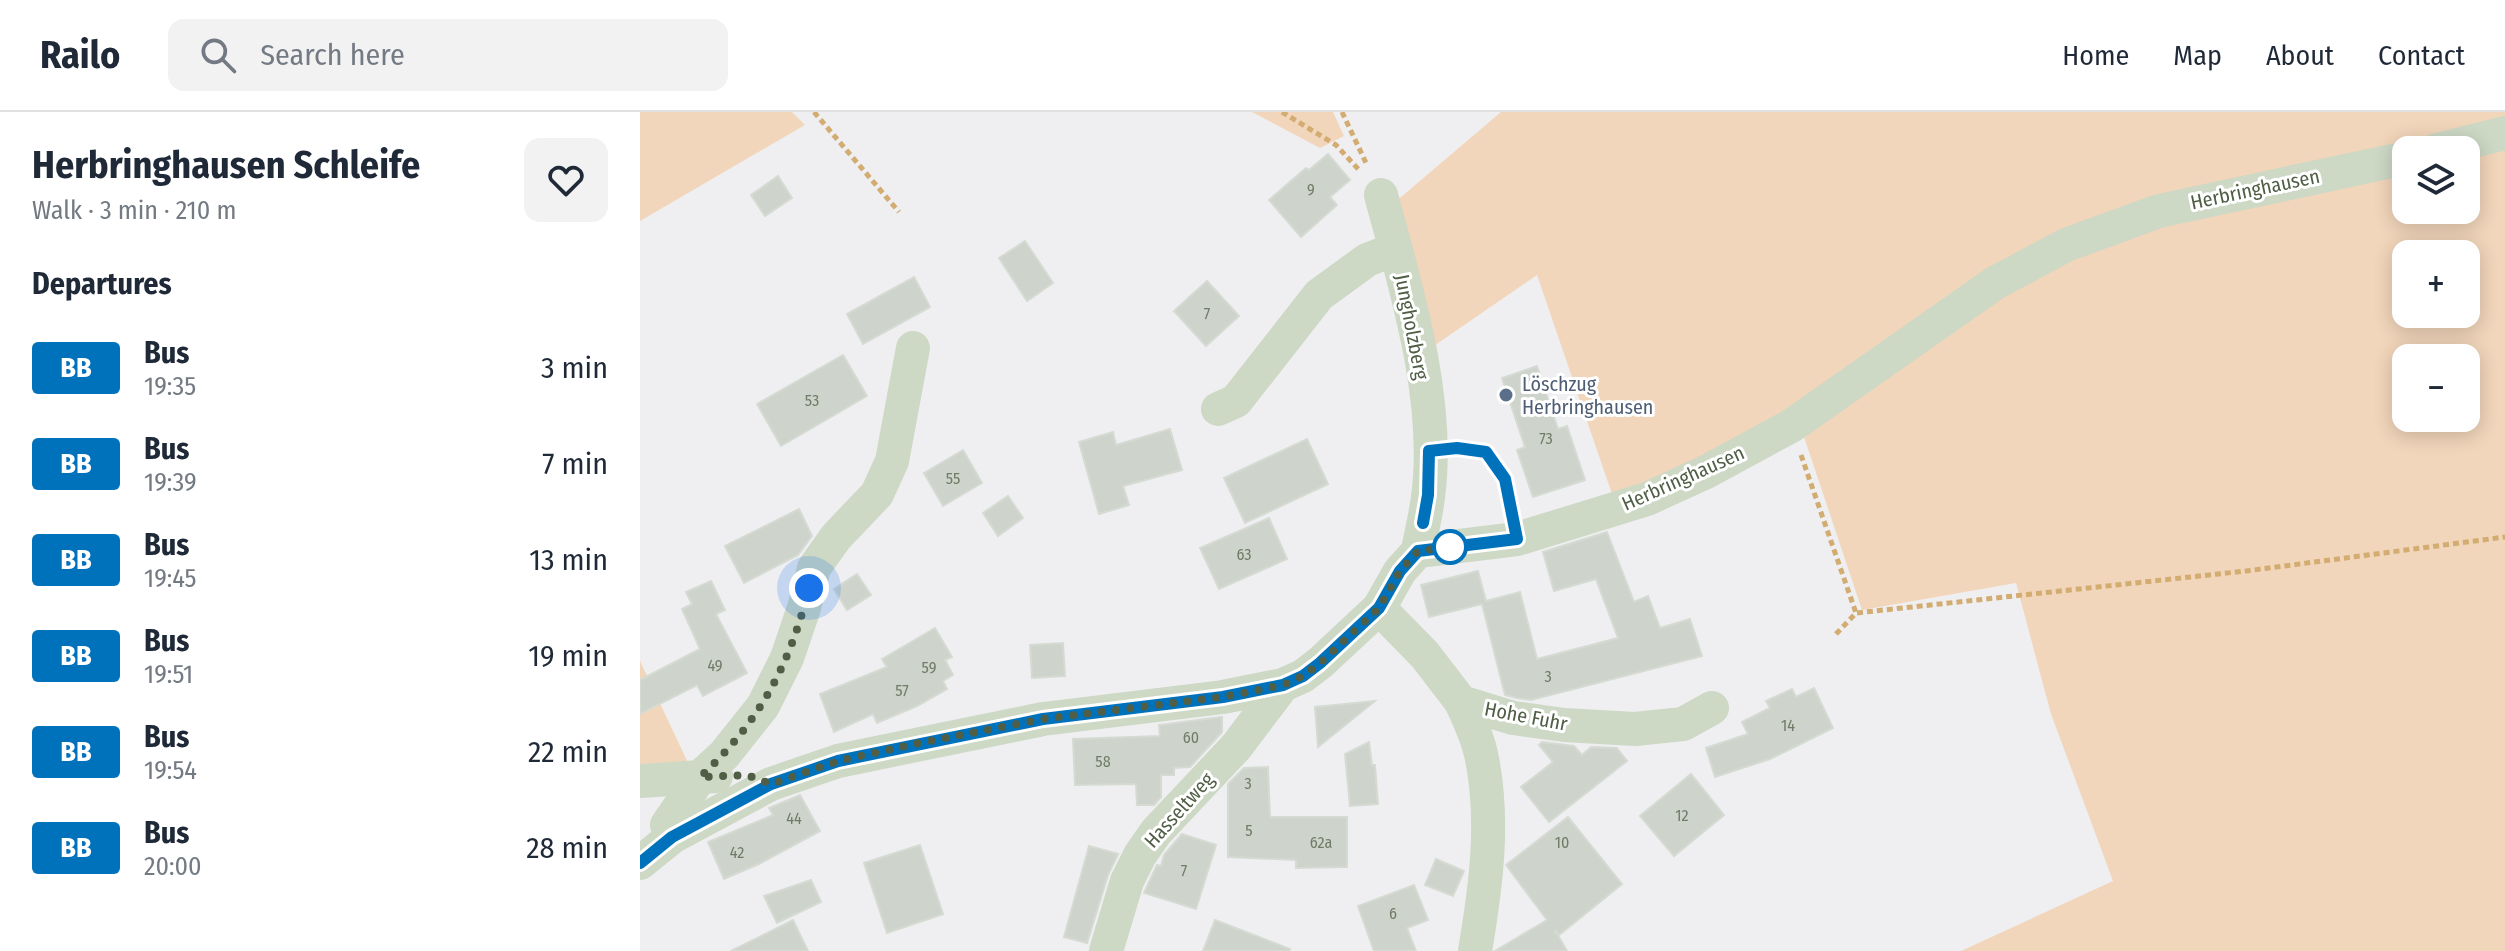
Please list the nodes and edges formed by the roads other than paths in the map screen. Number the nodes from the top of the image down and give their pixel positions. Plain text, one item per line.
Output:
1 (2505, 133) edge
2 (2480, 139) edge
3 (2392, 161) edge
4 (1381, 195) road end
5 (1395, 249) junction
6 (913, 348) dead end
7 (1218, 409) dead end
8 (1429, 451) junction
9 (1517, 539) junction
10 (1418, 551) junction
11 (1379, 608) junction
12 (1283, 685) junction
13 (1461, 702) junction
14 (1712, 708) dead end
15 (700, 777) junction
16 (640, 781) edge
17 (771, 784) junction
18 (672, 837) junction
19 (640, 863) edge
20 (1106, 951) edge
21 (1475, 951) edge

1 - 2 street
3 - 9 street, Herbringhausen
4 - 5 street, Jungholzberg
5 - 7 street
5 - 8 street, Jungholzberg
6 - 15 street
8 - 9 lane
8 - 10 street, Jungholzberg
9 - 10 street, Herbringhausen
10 - 11 street
11 - 12 street
11 - 13 street, Hohe Fuhr
12 - 17 street
12 - 20 street, Hasseltweg
13 - 14 street, Hohe Fuhr
13 - 21 street
15 - 16 street
15 - 17 street
15 - 18 street
17 - 18 street
18 - 19 street

